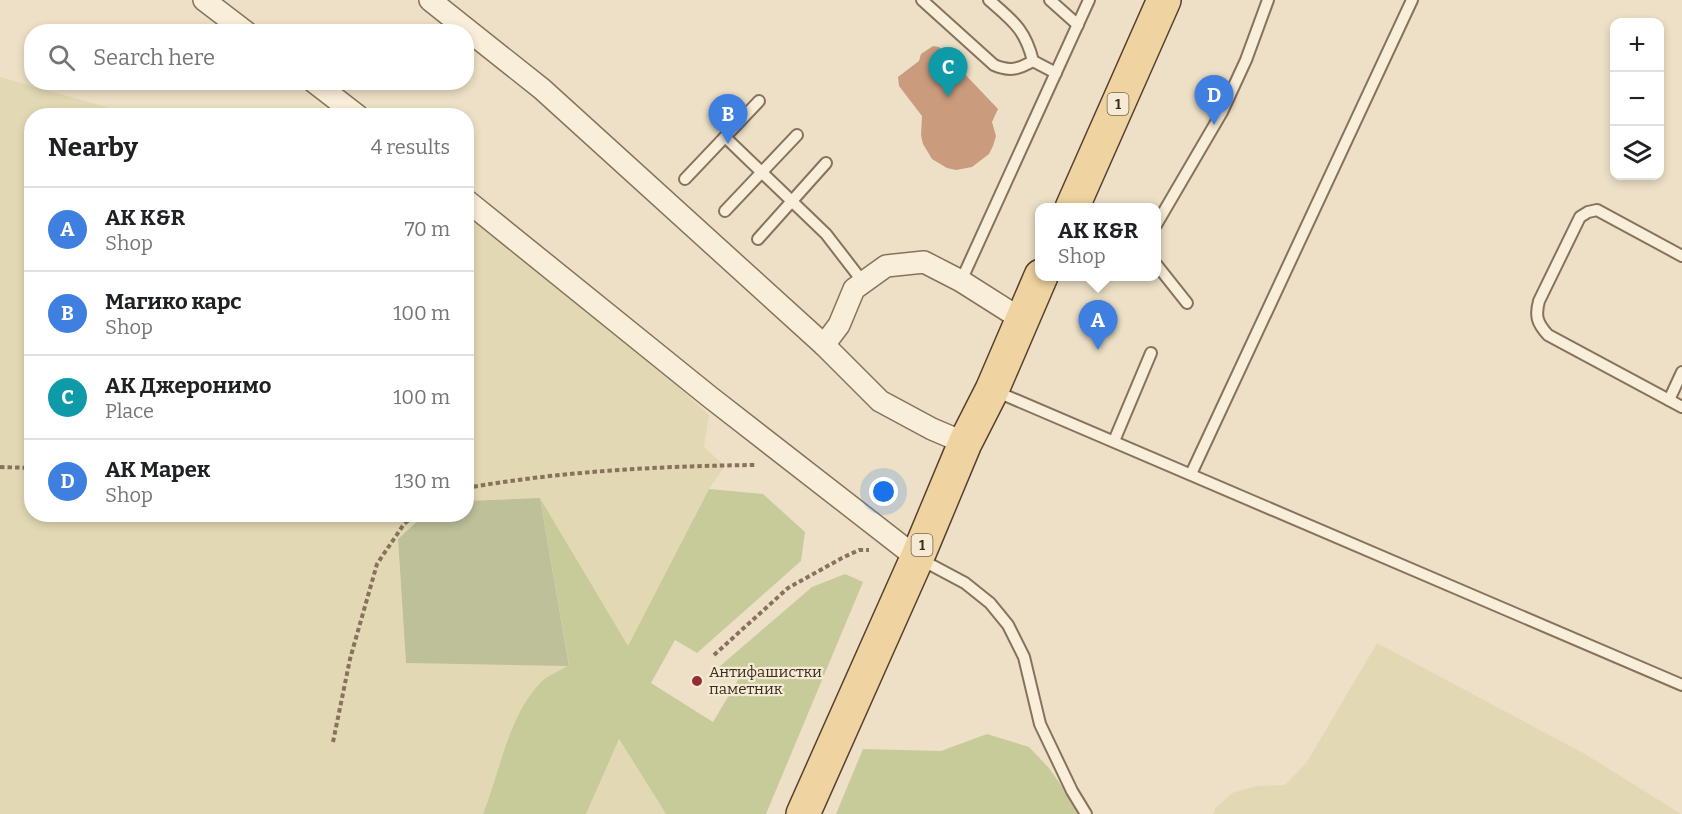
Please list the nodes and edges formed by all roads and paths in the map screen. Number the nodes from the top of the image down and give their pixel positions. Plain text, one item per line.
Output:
1 (204, 0) edge
2 (429, 0) edge
3 (922, 0) edge
4 (989, 0) edge
5 (1050, 0) edge
6 (1089, 0) edge
7 (1164, 0) edge
8 (1268, 0) edge
9 (1412, 0) edge
10 (236, 24) edge
11 (459, 24) edge
12 (1078, 25) junction
13 (474, 35) edge
14 (1033, 61) junction
15 (1056, 73) junction
16 (324, 90) edge
17 (759, 101) dead end
18 (348, 108) edge
19 (797, 135) dead end
20 (725, 137) junction
21 (826, 163) dead end
22 (762, 172) junction
23 (685, 179) dead end
24 (792, 201) junction
25 (1074, 203) edge
26 (474, 206) edge
27 (725, 211) dead end
28 (1161, 216) edge
29 (758, 239) dead end
30 (1682, 255) edge
31 (1161, 270) edge
32 (961, 281) junction
33 (1039, 281) edge
34 (863, 282) junction
35 (1187, 303) dead end
36 (1021, 319) junction
37 (824, 345) junction
38 (1151, 353) dead end
39 (1682, 372) edge
40 (992, 390) junction
41 (1668, 400) junction
42 (1682, 407) edge
43 (1114, 441) junction
44 (965, 443) junction
45 (797, 464) junction
46 (0, 467) edge
47 (24, 468) edge
48 (1191, 474) junction
49 (474, 487) edge
50 (406, 522) edge
51 (870, 550) dead end
52 (917, 558) junction
53 (714, 655) dead end
54 (1682, 685) edge
55 (333, 742) dead end
56 (803, 814) edge
57 (1086, 814) edge

1 - 10 street
2 - 11 street
3 - 14 lane
4 - 14 lane
5 - 12 lane
6 - 12 lane
7 - 25 main road, 1
8 - 28 lane
9 - 48 lane
12 - 15 lane
13 - 37 street
14 - 15 lane
15 - 32 lane
16 - 18 street
17 - 20 lane
19 - 22 lane
20 - 22 lane
20 - 23 lane
21 - 24 lane
22 - 24 lane
22 - 27 lane
24 - 29 lane
24 - 34 lane
26 - 45 street
30 - 41 lane
31 - 35 lane
32 - 34 street
32 - 36 street
33 - 36 main road, 1
34 - 37 street
36 - 40 main road, 1
37 - 44 street
38 - 43 lane
39 - 41 lane
40 - 43 lane
40 - 44 main road, 1
41 - 42 lane
43 - 48 lane
44 - 52 main road, 1
45 - 49 path
45 - 52 street
46 - 47 path
48 - 54 lane
50 - 55 path
51 - 53 path
52 - 56 main road, 1
52 - 57 lane

